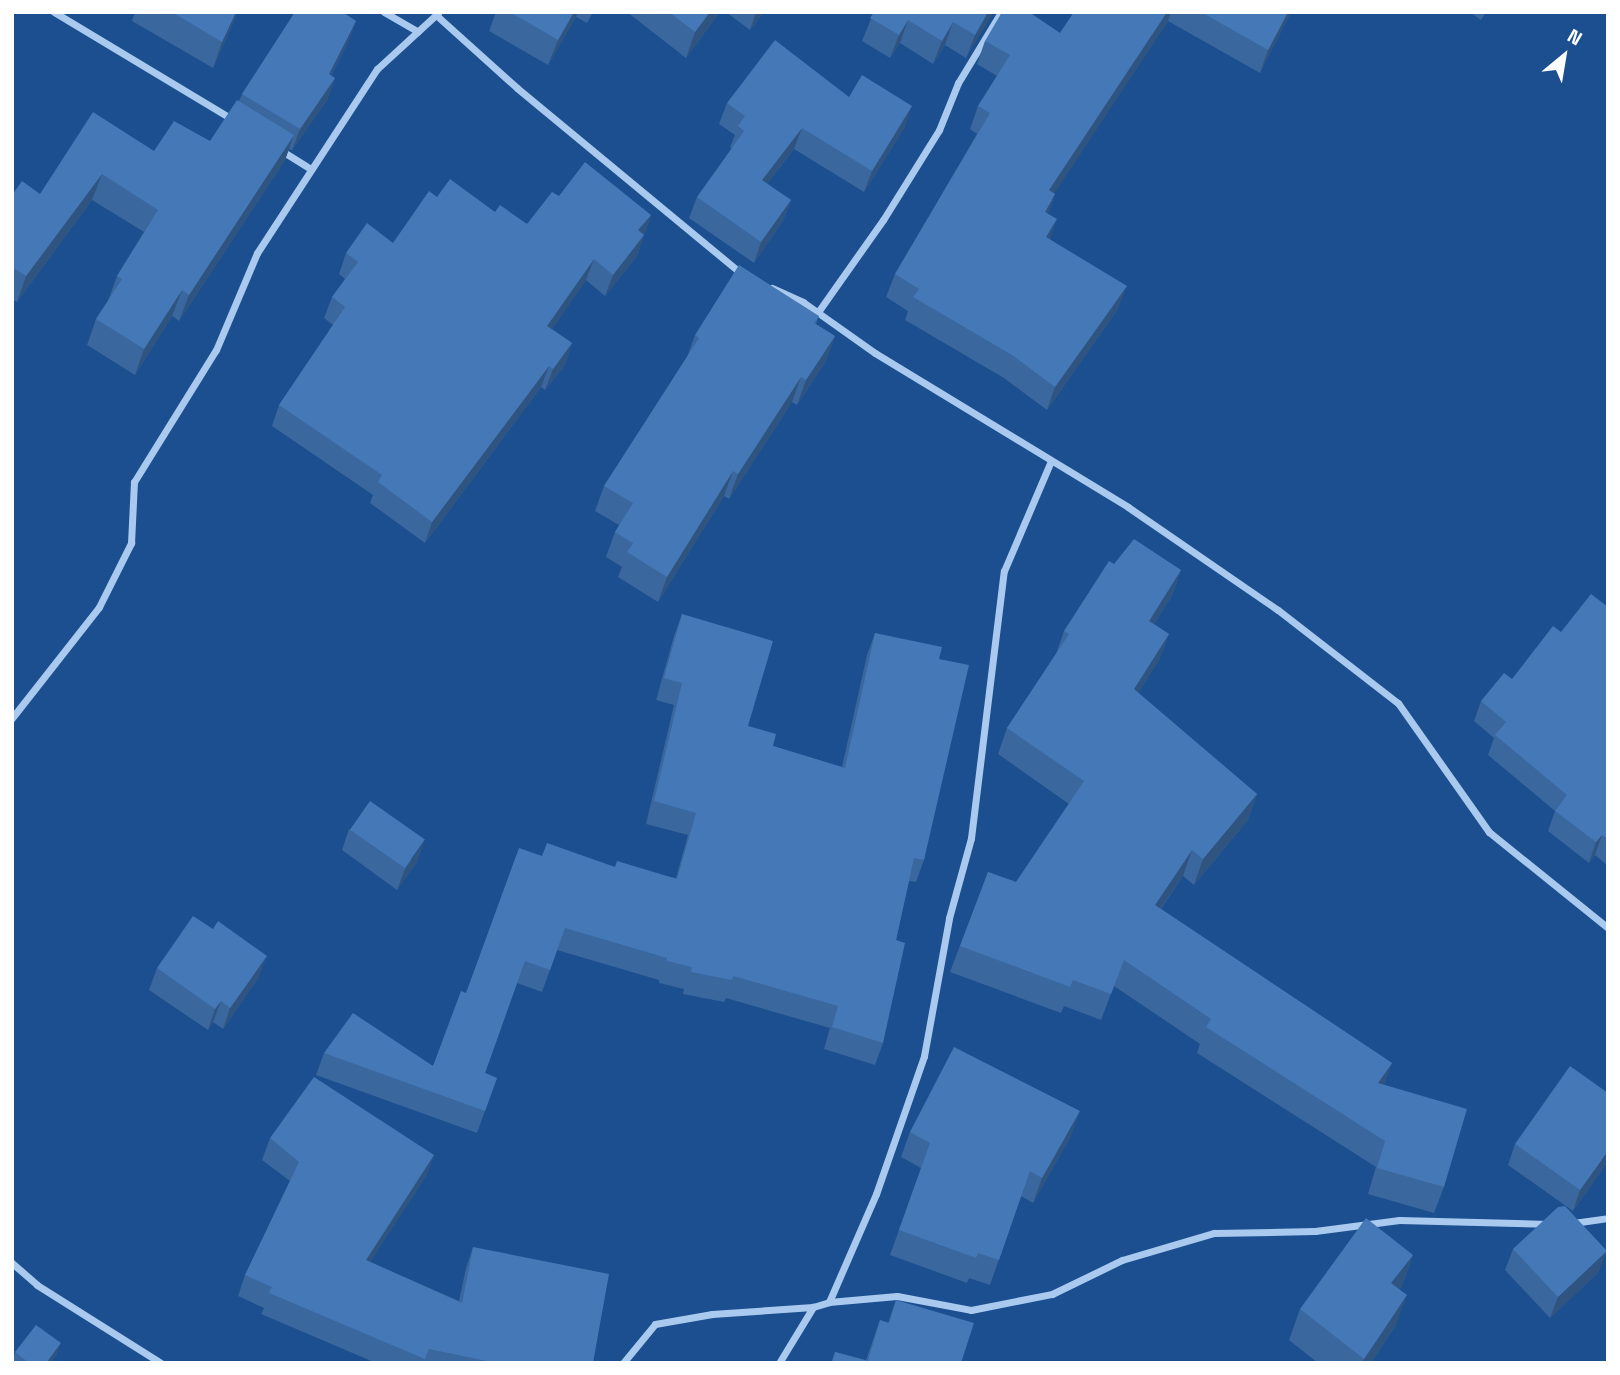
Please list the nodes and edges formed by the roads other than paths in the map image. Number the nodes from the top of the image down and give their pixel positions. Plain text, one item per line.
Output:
1 (54, 12) edge
2 (384, 12) edge
3 (1002, 12) edge
4 (437, 14) edge
5 (418, 32) junction
6 (247, 128) edge
7 (268, 142) edge
8 (311, 169) junction
9 (818, 312) junction
10 (1051, 461) junction
11 (12, 718) edge
12 (1608, 928) edge
13 (1608, 1218) edge
14 (1556, 1223) edge
15 (1568, 1223) edge
16 (12, 1263) edge
17 (829, 1302) junction
18 (813, 1307) junction
19 (161, 1363) edge
20 (623, 1363) edge
21 (779, 1363) edge

1 - 6 street
2 - 5 street
3 - 9 street
4 - 5 street
4 - 9 street
5 - 8 street
7 - 8 street
8 - 11 street
9 - 10 street
10 - 12 street
10 - 17 street
13 - 15 street
14 - 17 street
16 - 19 street
17 - 18 street
18 - 20 street
18 - 21 street

